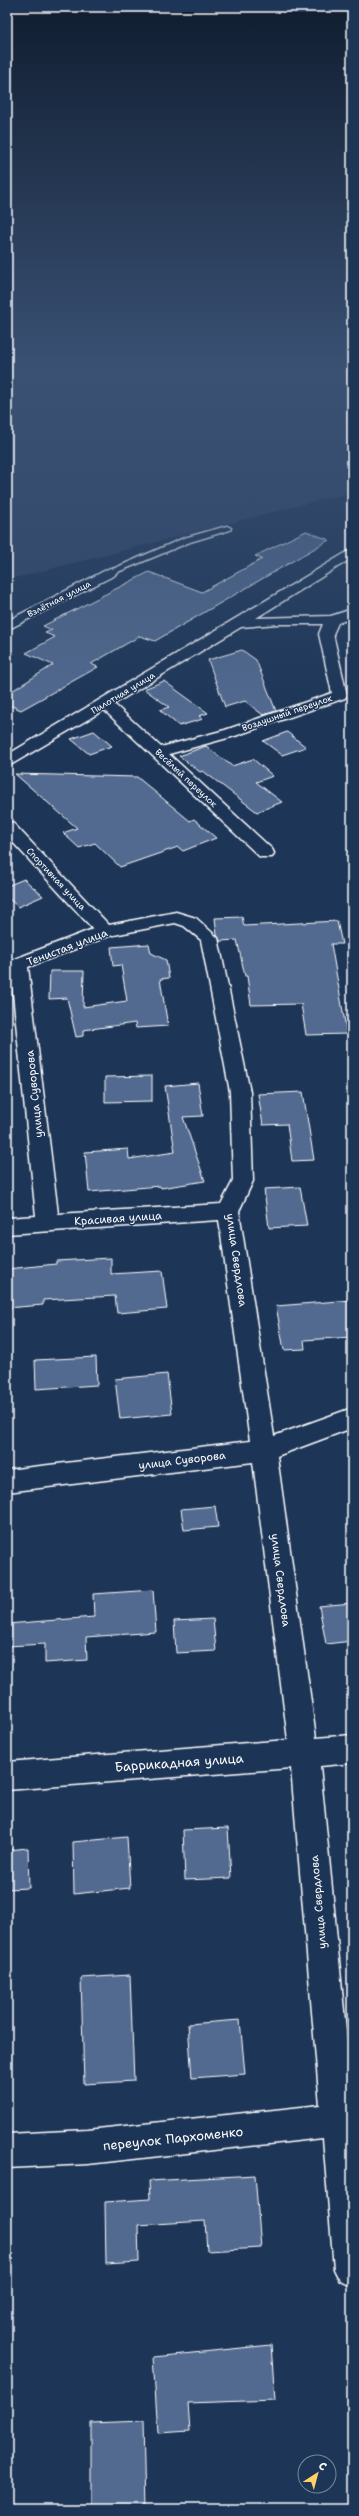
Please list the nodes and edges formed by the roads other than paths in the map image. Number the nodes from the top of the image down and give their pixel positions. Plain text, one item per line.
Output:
1 (227, 528) dead end
2 (352, 553) edge
3 (110, 572) joint
4 (352, 613) edge
5 (332, 620) junction
6 (238, 623) junction
7 (7, 626) edge
8 (105, 703) junction
9 (158, 752) junction
10 (7, 762) edge
11 (7, 826) edge
12 (266, 853) dead end
13 (176, 917) joint
14 (105, 931) junction
15 (13, 967) edge
16 (228, 1211) junction
17 (48, 1223) junction
18 (7, 1226) edge
19 (352, 1418) edge
20 (264, 1450) junction
21 (7, 1481) edge
22 (352, 1749) edge
23 (304, 1753) junction
24 (7, 1776) edge
25 (338, 2120) junction
26 (7, 2151) edge
27 (352, 2269) edge

1 - 3 lane
2 - 6 street, Пилотная улица
3 - 7 street, Взлётная улица
4 - 5 street, Пилотная улица
5 - 6 street, Пилотная улица
5 - 9 street, Воздушный переулок
6 - 8 street, Пилотная улица
8 - 9 street, Весёлый переулок
8 - 10 street, Пилотная улица
9 - 12 street, Весёлый переулок
11 - 14 street, Спортивная улица
13 - 14 street, Тенистая улица
13 - 16 street, улица Свердлова
14 - 15 street, Тенистая улица
15 - 17 street, улица Суворова
16 - 17 street, Красивая улица
16 - 20 street, улица Свердлова
17 - 18 street, Красивая улица
19 - 20 street, улица Суворова
20 - 21 street, улица Суворова
20 - 23 street, улица Свердлова
22 - 23 street, Баррикадная улица
23 - 24 street, Баррикадная улица
23 - 25 street, улица Свердлова
25 - 26 street, переулок Пархоменко
25 - 27 street, улица Свердлова

